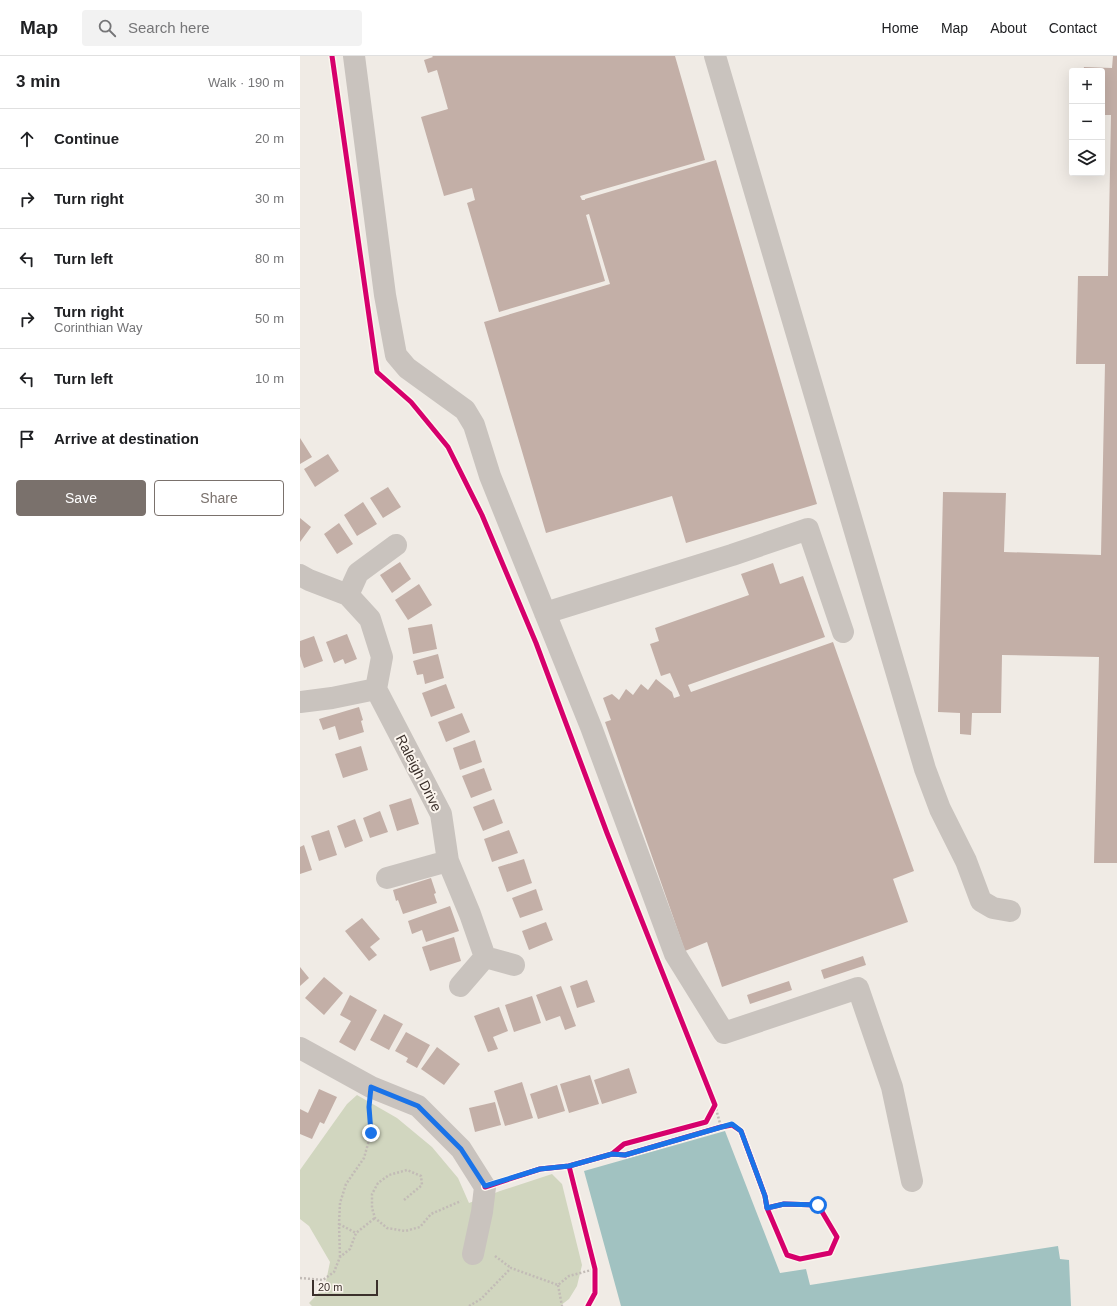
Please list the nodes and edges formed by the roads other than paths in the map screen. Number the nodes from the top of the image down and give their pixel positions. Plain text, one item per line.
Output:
1 (354, 56) edge
2 (715, 56) edge
3 (396, 545) dead end
4 (300, 575) edge
5 (348, 595) junction
6 (545, 613) junction
7 (843, 632) dead end
8 (376, 689) junction
9 (300, 702) edge
10 (448, 861) junction
11 (387, 878) dead end
12 (1010, 912) dead end
13 (485, 957) junction
14 (514, 965) dead end
15 (460, 986) dead end
16 (300, 1048) edge
17 (912, 1181) dead end
18 (473, 1254) dead end

1 - 6 street
2 - 12 street
3 - 5 street
4 - 5 street
5 - 8 street
6 - 7 street
6 - 17 street
8 - 9 street
8 - 10 street, Raleigh Drive
10 - 11 street
10 - 13 street, Raleigh Drive
13 - 14 street
13 - 15 street
16 - 18 street

